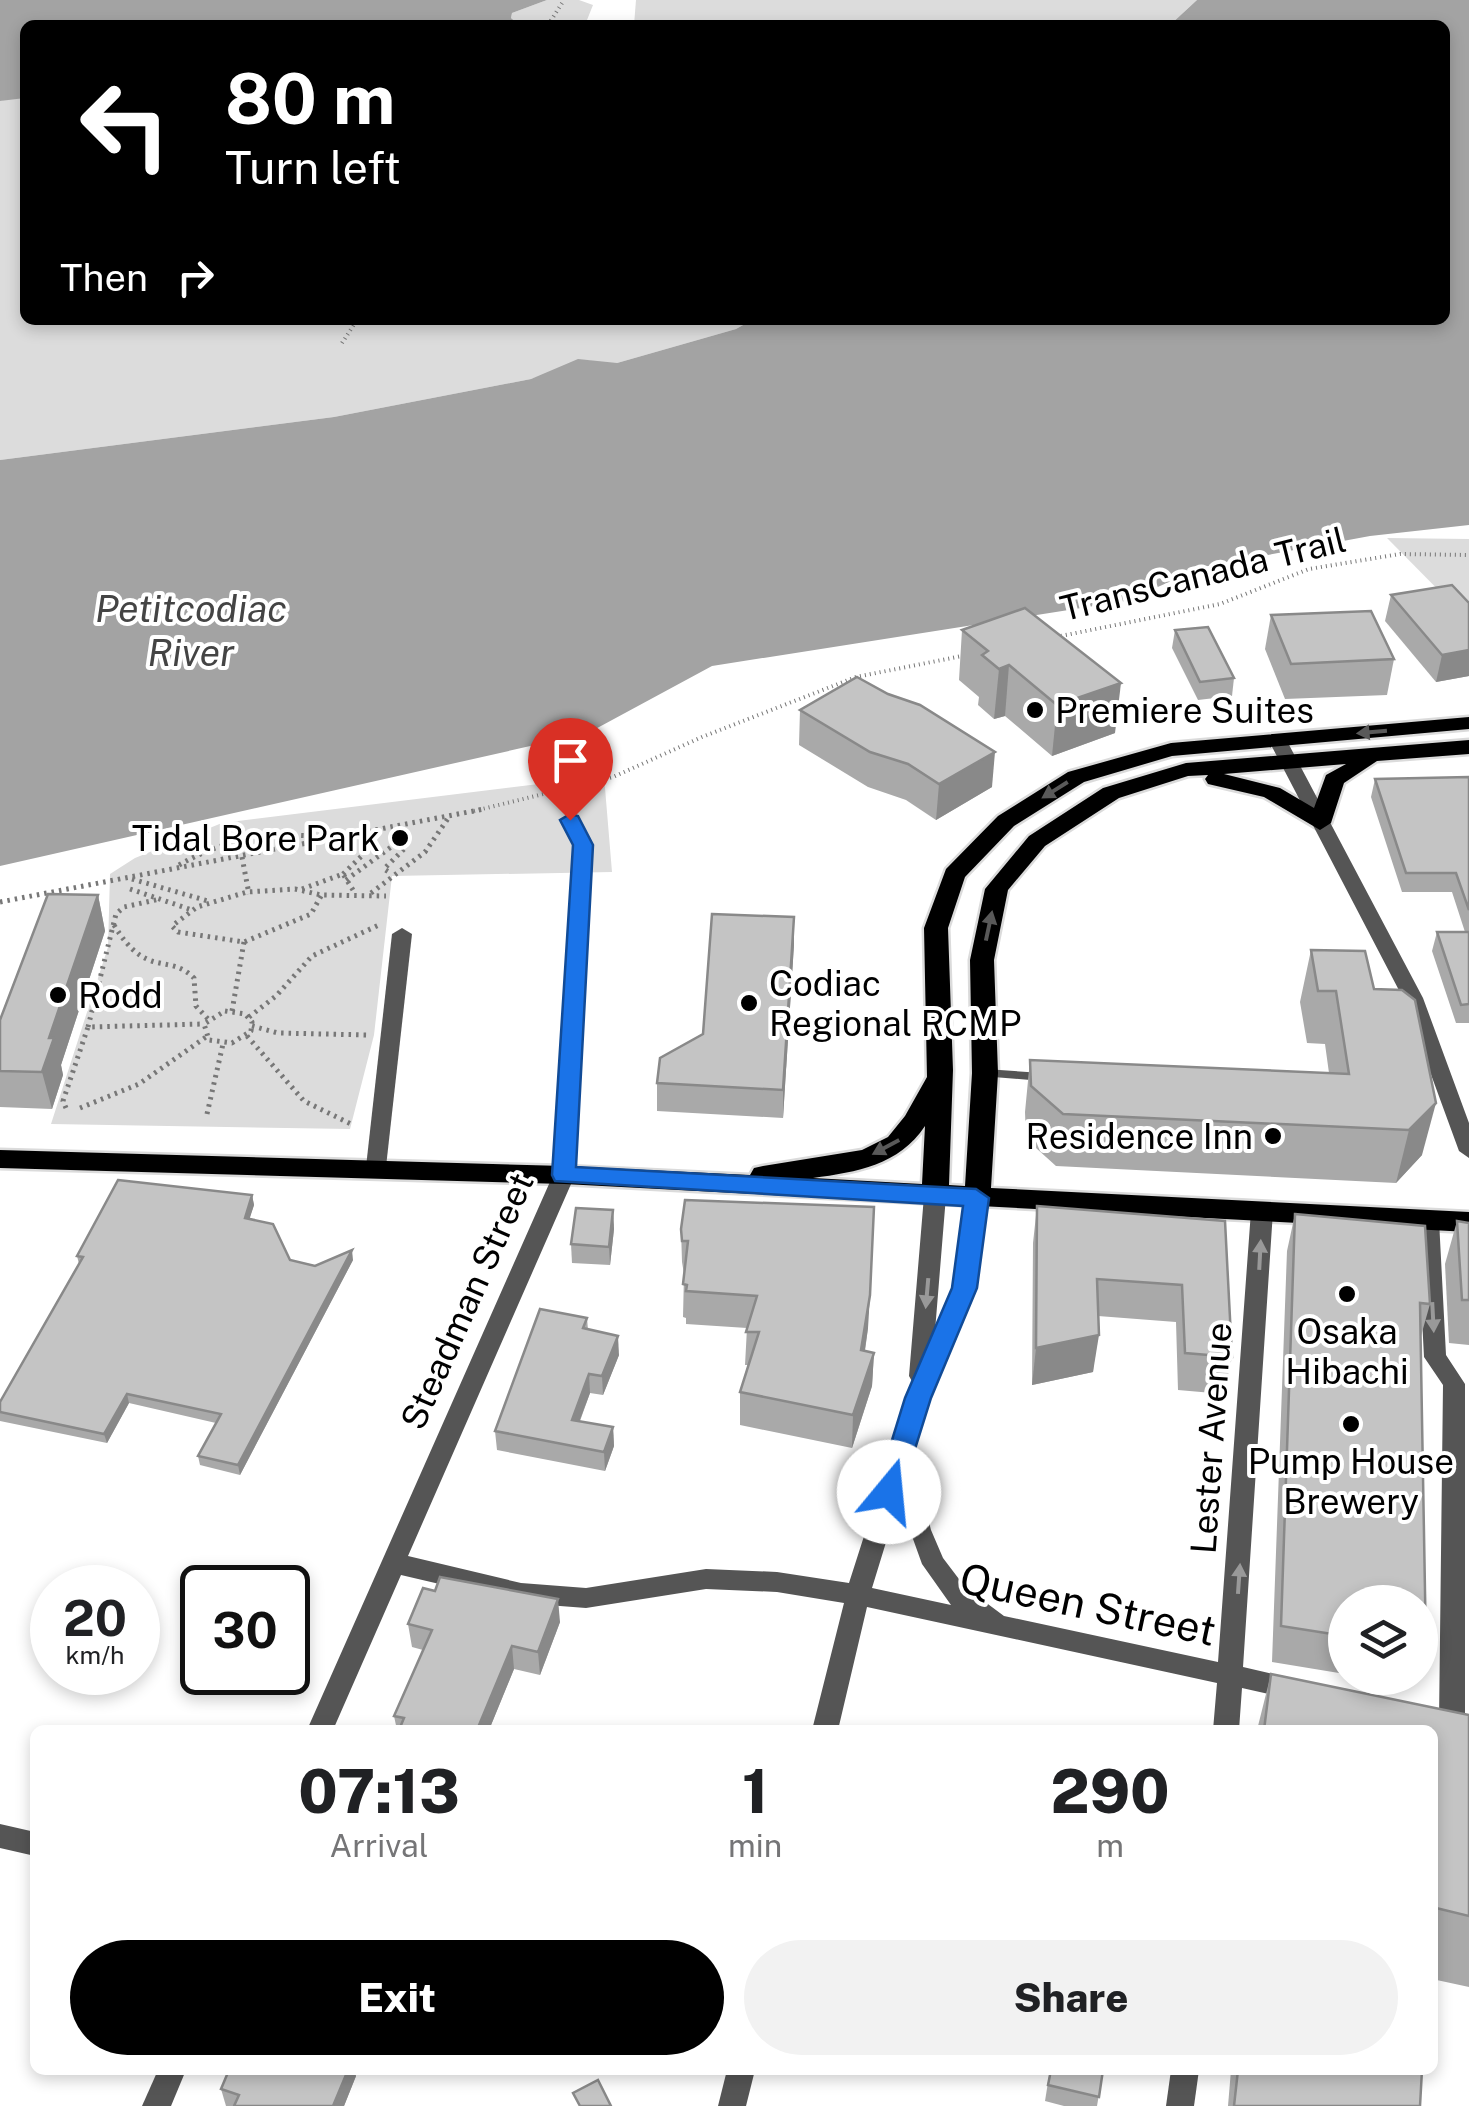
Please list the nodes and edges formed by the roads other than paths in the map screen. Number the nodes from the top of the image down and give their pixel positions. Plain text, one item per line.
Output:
1 (1469, 724) edge
2 (1469, 747) edge
3 (1282, 752) junction
4 (1376, 757) junction
5 (1159, 778) junction
6 (570, 820) dead end
7 (1320, 824) junction
8 (402, 934) dead end
9 (940, 1070) junction
10 (984, 1073) junction
11 (1064, 1078) edge
12 (1469, 1151) edge
13 (0, 1159) edge
14 (376, 1168) junction
15 (564, 1175) junction
16 (705, 1184) junction
17 (936, 1196) junction
18 (976, 1198) junction
19 (1262, 1211) junction
20 (1428, 1220) junction
21 (1469, 1222) edge
22 (918, 1398) junction
23 (900, 1456) junction
24 (394, 1564) junction
25 (858, 1595) junction
26 (1001, 1626) junction
27 (1233, 1676) junction
28 (1324, 1695) edge
29 (1452, 1722) edge
30 (322, 1725) edge
31 (827, 1725) edge
32 (1227, 1725) edge
33 (0, 1836) edge
34 (30, 1843) edge
35 (170, 2075) edge
36 (740, 2075) edge
37 (1184, 2075) edge
38 (156, 2106) edge
39 (732, 2106) edge
40 (1180, 2106) edge

1 -> 3 main road
2 - 4 main road
3 - 4 main road
3 - 5 main road
3 - 7 street
3 -> 9 main road
4 - 7 main road
5 - 7 main road
10 -> 5 main road
6 - 15 street, Steadman Street
7 - 12 street
8 - 14 street
9 -> 16 main road
9 - 17 main road
10 - 11 lane
10 - 18 main road
13 - 14 main road
14 - 15 main road
15 - 16 main road
15 - 24 street, Steadman Street
16 - 17 main road
17 - 18 main road
17 -> 22 street
18 - 19 main road
18 - 22 street
19 - 20 main road
27 -> 19 street, Lester Avenue
20 - 21 main road
20 -> 29 street
22 - 23 street
23 - 25 street
23 - 26 street
24 - 25 street, Queen Street
24 - 30 street, Steadman Street
25 - 26 street, Queen Street
25 - 31 street
26 - 27 street, Queen Street
27 - 28 street, Queen Street
27 - 32 street, Lester Avenue
33 - 34 street
35 - 38 street
36 - 39 street
37 - 40 street

